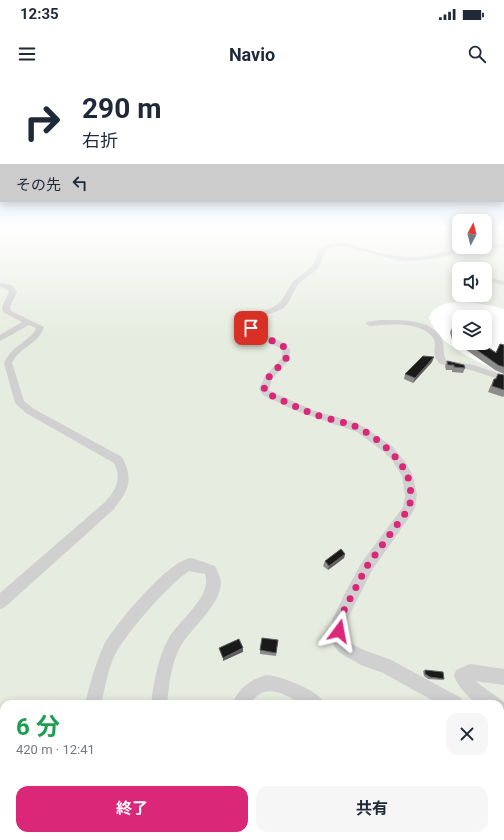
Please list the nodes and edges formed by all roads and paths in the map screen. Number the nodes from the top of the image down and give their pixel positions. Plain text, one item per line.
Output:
1 (316, 264) edge
2 (492, 280) edge
3 (504, 283) edge
4 (0, 285) edge
5 (28, 322) junction
6 (370, 324) dead end
7 (0, 338) edge
8 (504, 378) edge
9 (0, 602) edge
10 (504, 677) edge
11 (94, 700) edge
12 (160, 700) edge
13 (242, 700) edge
14 (310, 700) edge
15 (448, 700) edge
16 (488, 700) edge

1 - 15 street
2 - 3 street
4 - 5 street
5 - 7 street
5 - 9 street
6 - 8 street
10 - 16 street
11 - 12 street
13 - 14 street

